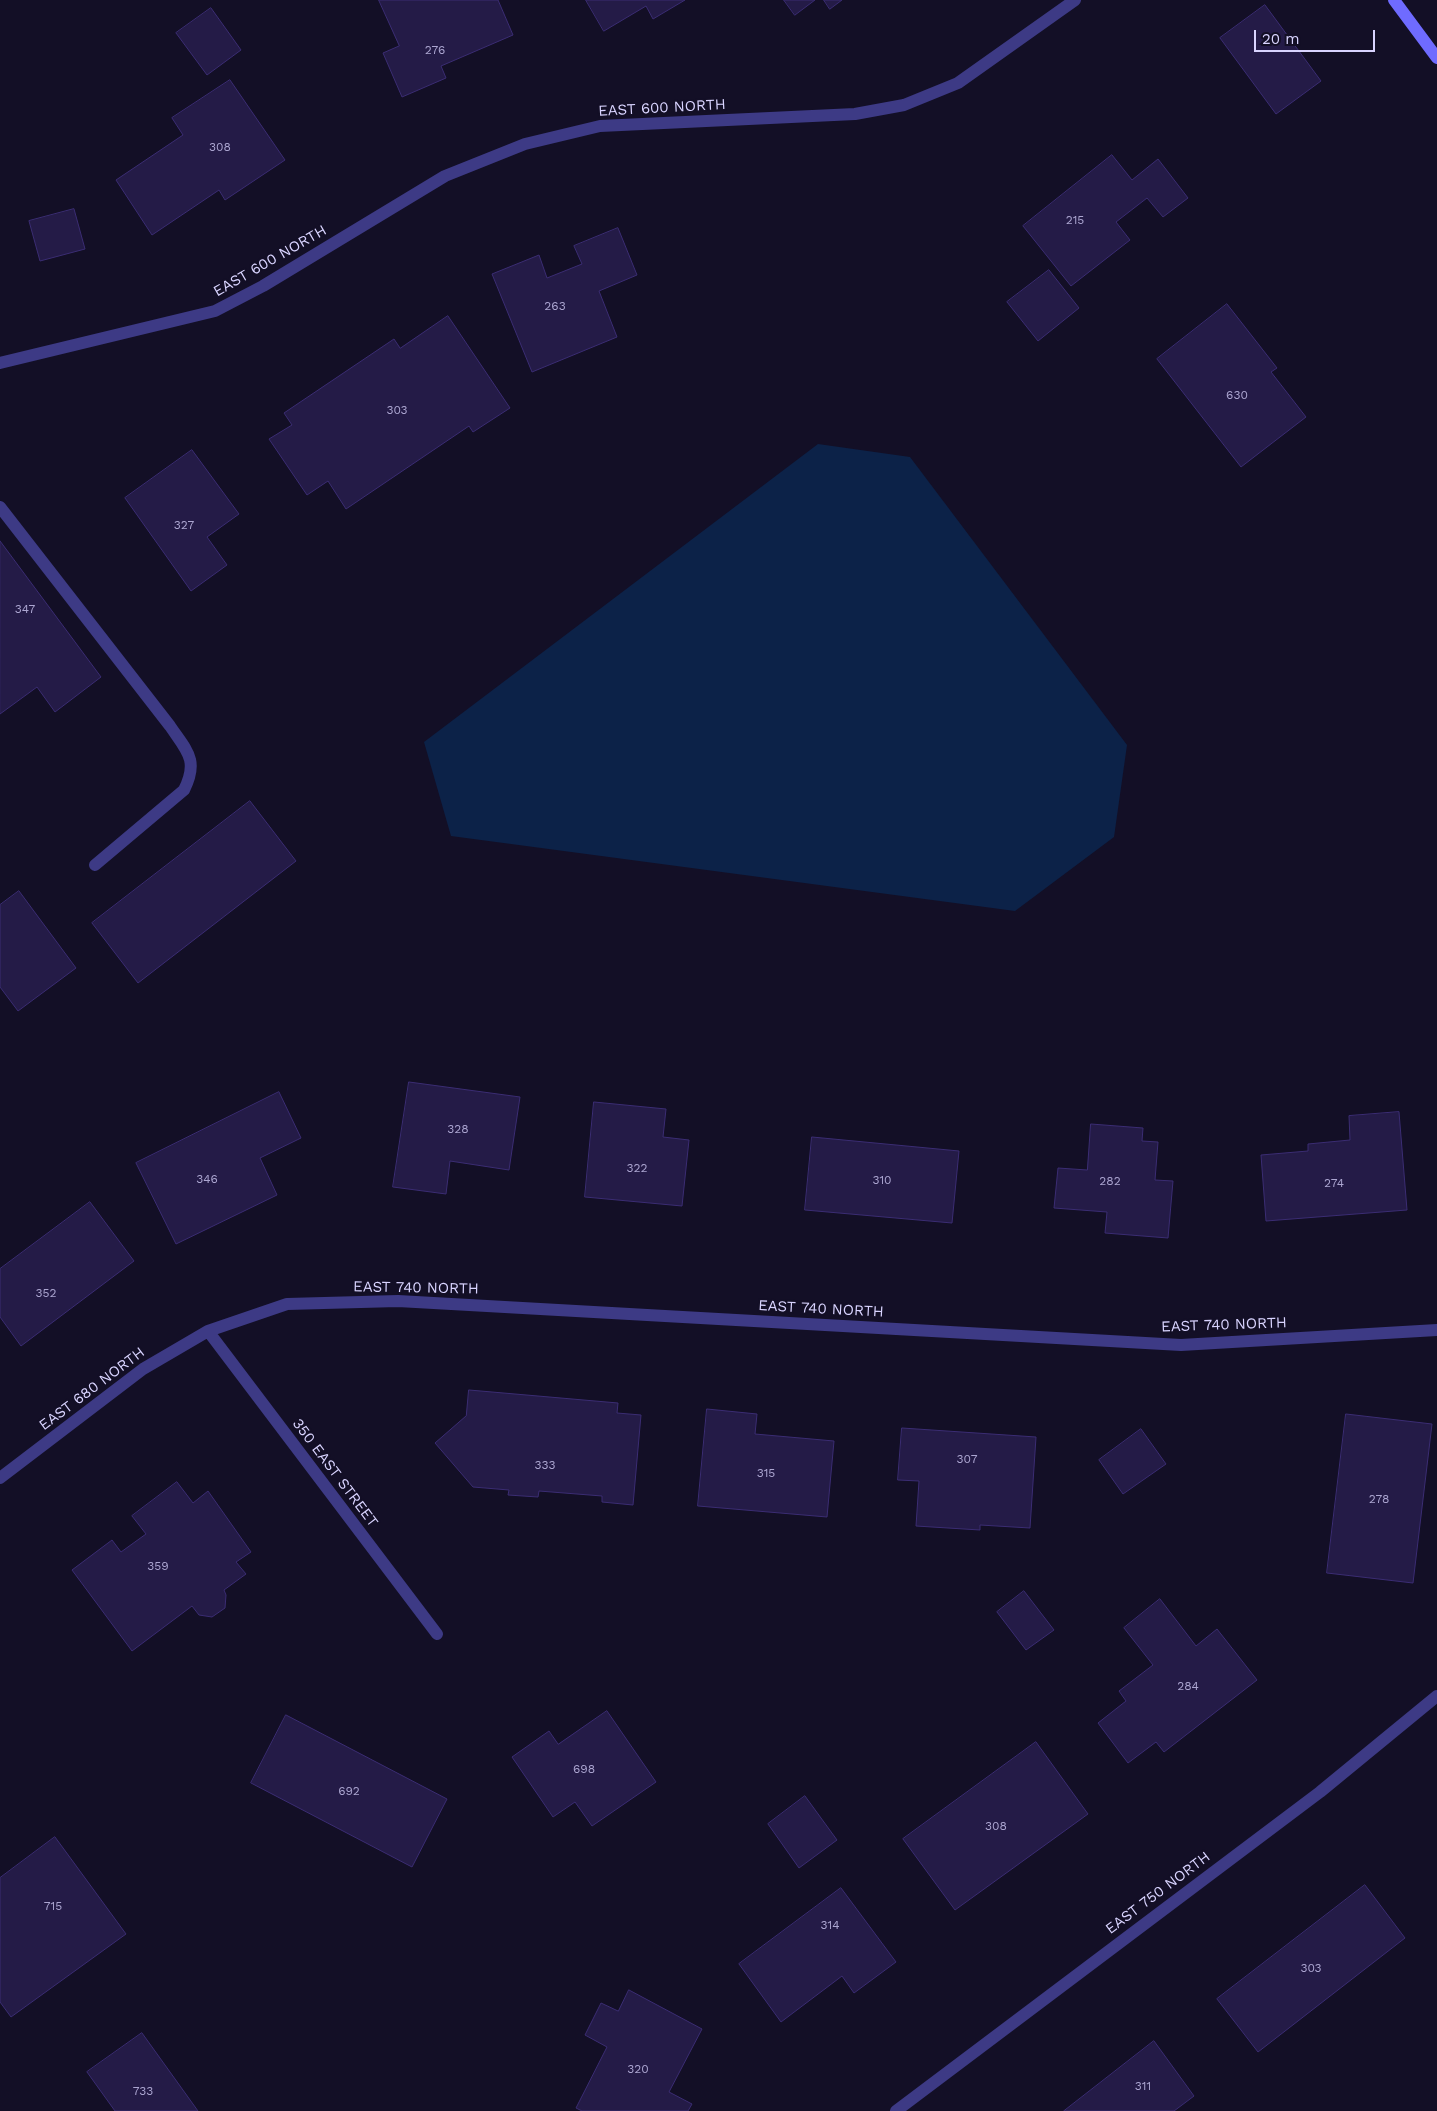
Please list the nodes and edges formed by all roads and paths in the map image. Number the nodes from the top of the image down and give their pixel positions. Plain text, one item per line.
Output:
1 (1075, 0) edge
2 (1394, 0) edge
3 (1437, 58) edge
4 (0, 363) edge
5 (0, 507) edge
6 (95, 865) dead end
7 (1437, 1330) edge
8 (208, 1331) junction
9 (0, 1478) edge
10 (437, 1634) dead end
11 (1437, 1696) edge
12 (896, 2111) edge

1 - 4 street, EAST 600 NORTH
2 - 3 street
5 - 6 street
7 - 8 street, EAST 740 NORTH
8 - 9 street, EAST 680 NORTH
8 - 10 street, 350 EAST STREET
11 - 12 street, EAST 750 NORTH

